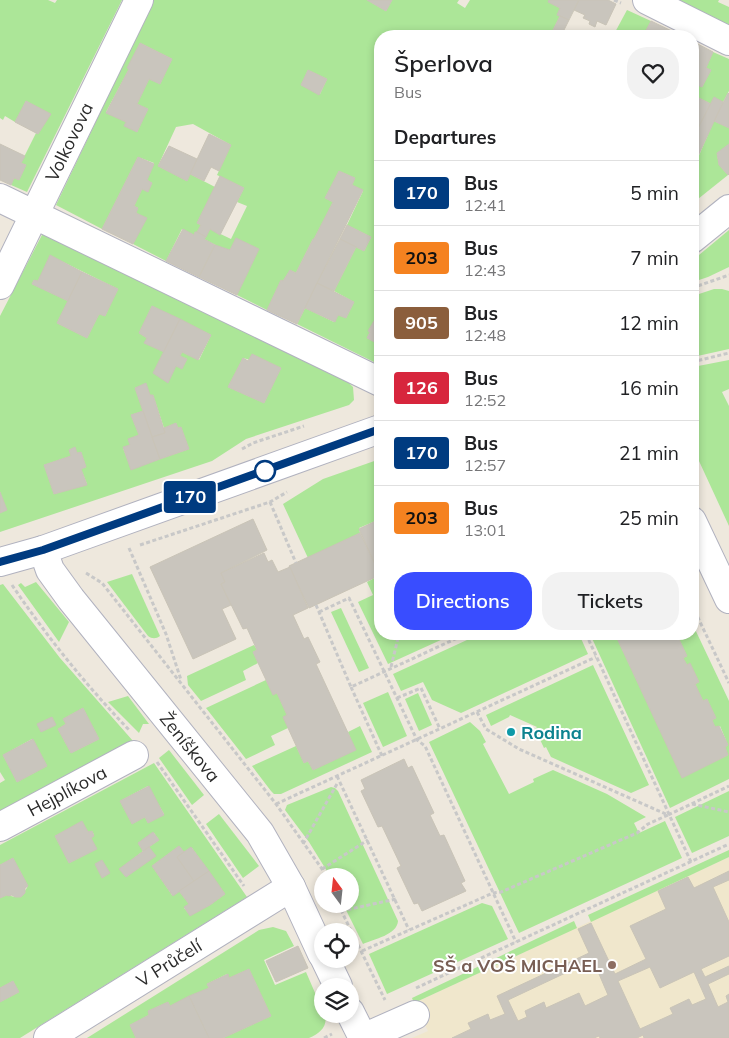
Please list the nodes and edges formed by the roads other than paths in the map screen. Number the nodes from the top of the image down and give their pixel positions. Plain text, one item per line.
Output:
1 (139, 0) edge
2 (647, 0) edge
3 (729, 41) edge
4 (0, 198) edge
5 (729, 209) edge
6 (33, 214) junction
7 (699, 233) edge
8 (0, 284) edge
9 (374, 379) edge
10 (374, 431) edge
11 (699, 536) edge
12 (43, 550) junction
13 (0, 562) edge
14 (729, 599) edge
15 (134, 755) dead end
16 (0, 827) edge
17 (291, 887) junction
18 (314, 937) edge
19 (413, 1002) road end
20 (357, 1027) edge
21 (48, 1038) edge

1 - 6 street, Volkovova
2 - 3 street
4 - 6 street
5 - 7 street
6 - 8 street, Volkovova
6 - 9 street
10 - 12 street
11 - 14 street
12 - 13 street
12 - 17 street, Ženíškova
15 - 16 street, Hejplíkova
17 - 18 street, Ženíškova
17 - 21 street, V Průčelí
19 - 20 street

